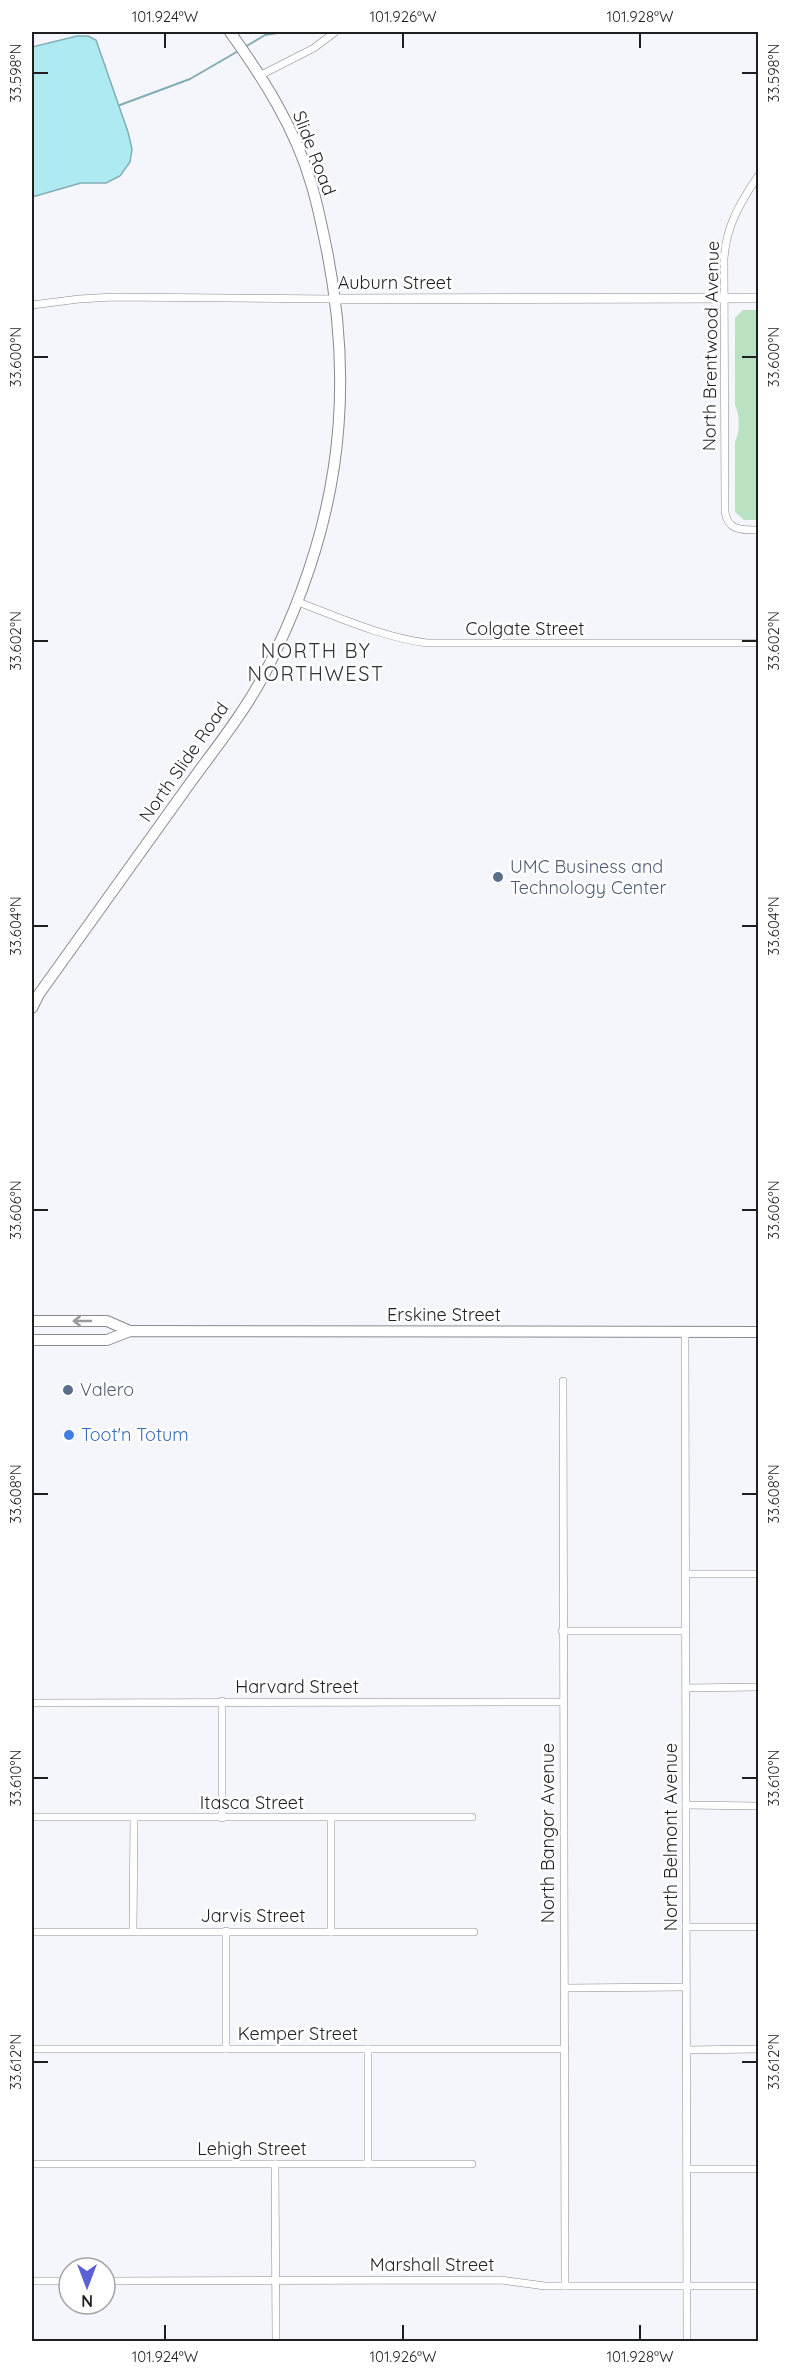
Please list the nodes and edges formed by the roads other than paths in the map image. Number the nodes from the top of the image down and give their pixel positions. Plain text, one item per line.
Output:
1 (335, 32) edge
2 (232, 34) edge
3 (258, 71) junction
4 (759, 176) edge
5 (724, 298) junction
6 (759, 298) edge
7 (336, 299) junction
8 (32, 306) edge
9 (759, 530) edge
10 (297, 602) junction
11 (759, 643) edge
12 (32, 1008) edge
13 (32, 1321) edge
14 (130, 1331) junction
15 (686, 1332) junction
16 (759, 1332) edge
17 (32, 1340) edge
18 (563, 1381) dead end
19 (686, 1574) junction
20 (759, 1574) edge
21 (562, 1631) junction
22 (686, 1631) junction
23 (759, 1687) edge
24 (686, 1688) junction
25 (222, 1701) junction
26 (562, 1702) junction
27 (32, 1703) edge
28 (686, 1805) junction
29 (759, 1806) edge
30 (32, 1817) edge
31 (472, 1817) dead end
32 (134, 1818) junction
33 (222, 1818) junction
34 (331, 1818) junction
35 (686, 1927) junction
36 (759, 1928) edge
37 (133, 1931) junction
38 (226, 1931) junction
39 (32, 1932) edge
40 (331, 1932) junction
41 (474, 1932) dead end
42 (686, 1987) junction
43 (565, 1988) junction
44 (32, 2049) edge
45 (226, 2049) junction
46 (368, 2049) junction
47 (565, 2049) junction
48 (759, 2049) edge
49 (686, 2050) junction
50 (32, 2164) edge
51 (275, 2164) junction
52 (368, 2164) junction
53 (472, 2164) dead end
54 (687, 2169) junction
55 (759, 2169) edge
56 (276, 2280) junction
57 (32, 2281) edge
58 (57, 2281) edge
59 (117, 2281) edge
60 (565, 2286) junction
61 (687, 2286) junction
62 (759, 2286) edge
63 (276, 2339) dead end
64 (687, 2342) edge

1 - 3 street
2 - 3 main road, Slide Road
3 - 7 main road, Slide Road
4 - 5 street, North Brentwood Avenue
5 - 6 street, Auburn Street
5 - 7 street, Auburn Street
5 - 9 street, North Brentwood Avenue
7 - 8 street, Auburn Street
7 - 10 main road, North Slide Road
10 - 11 street, Colgate Street
10 - 12 main road, North Slide Road
14 -> 13 main road, Erskine Street
14 - 15 main road, Erskine Street
14 - 17 main road, Erskine Street
15 - 16 main road, Erskine Street
15 - 19 street, North Belmont Avenue
18 - 21 street, North Bangor Avenue
19 - 20 street
19 - 22 street, North Belmont Avenue
21 - 22 street
21 - 26 street, North Bangor Avenue
22 - 24 street, North Belmont Avenue
23 - 24 street
24 - 28 street, North Belmont Avenue
25 - 26 street, Harvard Street
25 - 27 street, Harvard Street
25 - 33 street
26 - 43 street, North Bangor Avenue
28 - 29 street
28 - 35 street, North Belmont Avenue
30 - 32 street, Itasca Street
31 - 34 street, Itasca Street
32 - 33 street, Itasca Street
32 - 37 street
33 - 34 street, Itasca Street
34 - 40 street
35 - 36 street
35 - 42 street, North Belmont Avenue
37 - 38 street, Jarvis Street
37 - 39 street, Jarvis Street
38 - 40 street, Jarvis Street
38 - 45 street
40 - 41 street, Jarvis Street
42 - 43 street
42 - 49 street, North Belmont Avenue
43 - 47 street, North Bangor Avenue
44 - 45 street, Kemper Street
45 - 46 street, Kemper Street
46 - 47 street, Kemper Street
46 - 52 street
47 - 60 street, North Bangor Avenue
48 - 49 street
49 - 54 street, North Belmont Avenue
50 - 51 street, Lehigh Street
51 - 52 street, Lehigh Street
51 - 56 street
52 - 53 street, Lehigh Street
54 - 55 street
54 - 61 street, North Belmont Avenue
56 - 59 street, Marshall Street
56 - 60 street, Marshall Street
56 - 63 street
57 - 58 street
60 - 61 street, Marshall Street
61 - 62 street, Marshall Street
61 - 64 street, North Belmont Avenue

